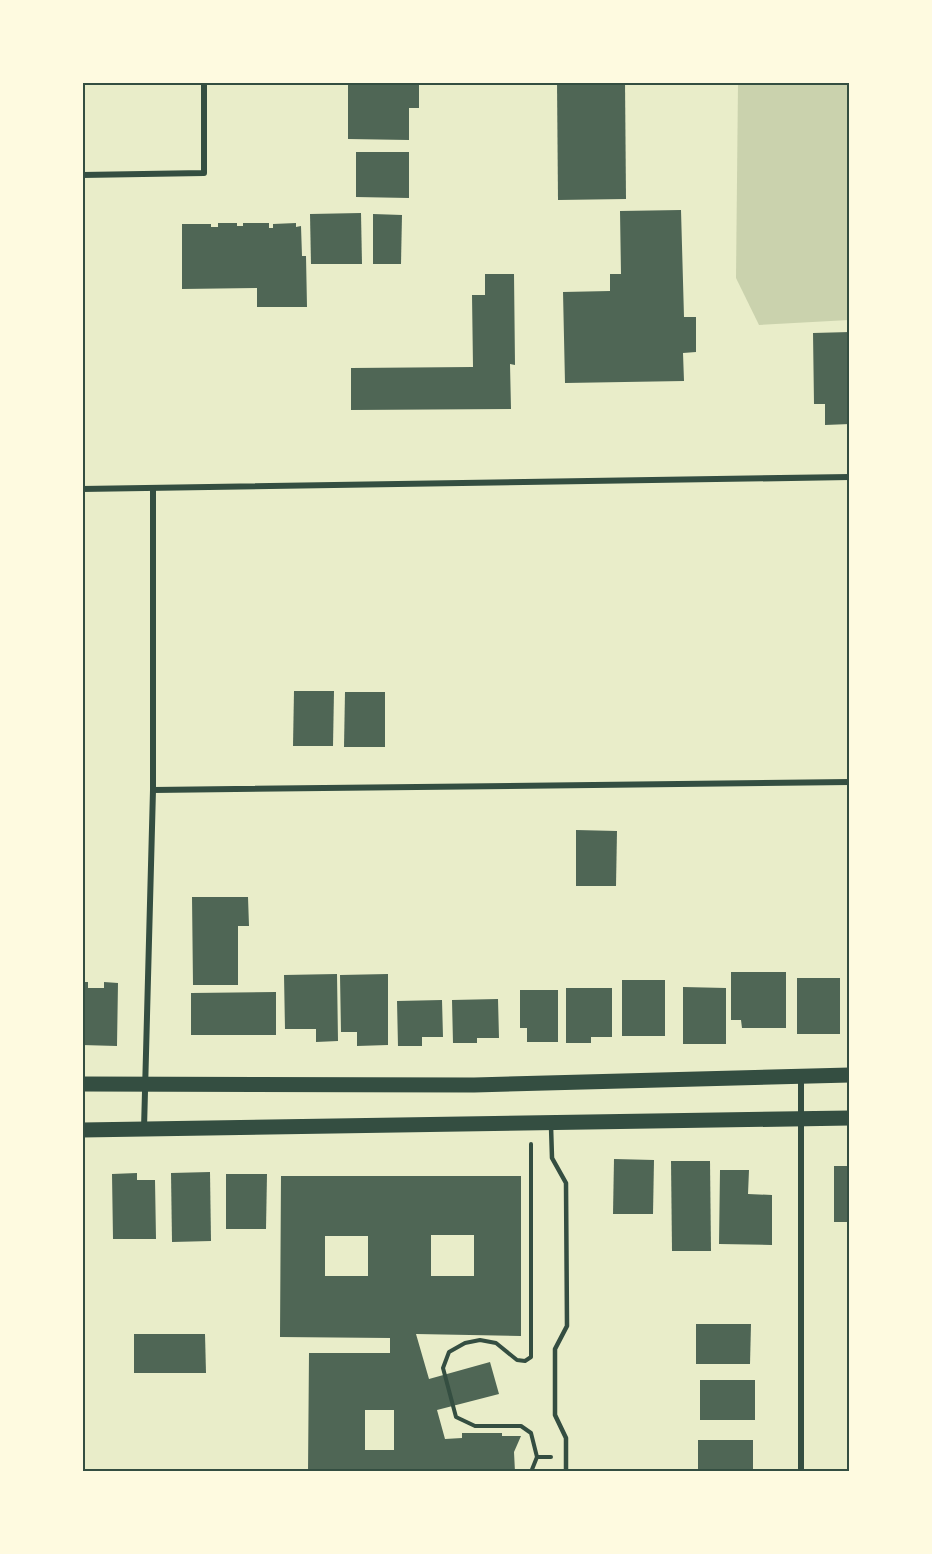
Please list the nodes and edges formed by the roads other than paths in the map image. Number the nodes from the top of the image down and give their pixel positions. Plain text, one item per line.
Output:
1 (204, 82) edge
2 (82, 175) edge
3 (849, 477) edge
4 (153, 488) junction
5 (82, 489) edge
6 (849, 782) edge
7 (153, 790) junction
8 (849, 1075) edge
9 (801, 1076) junction
10 (82, 1084) edge
11 (145, 1084) junction
12 (800, 1118) junction
13 (849, 1118) edge
14 (551, 1123) junction
15 (82, 1130) edge
16 (144, 1130) junction
17 (566, 1472) edge
18 (801, 1472) edge

1 - 2 street
3 - 4 street
4 - 5 street
4 - 7 street
6 - 7 street
7 - 11 street
8 - 9 main road
9 - 11 main road
9 - 12 street
10 - 11 main road
11 - 16 street
12 - 13 main road
12 - 14 main road
12 - 18 street
14 - 16 main road
14 - 17 lane
15 - 16 main road

